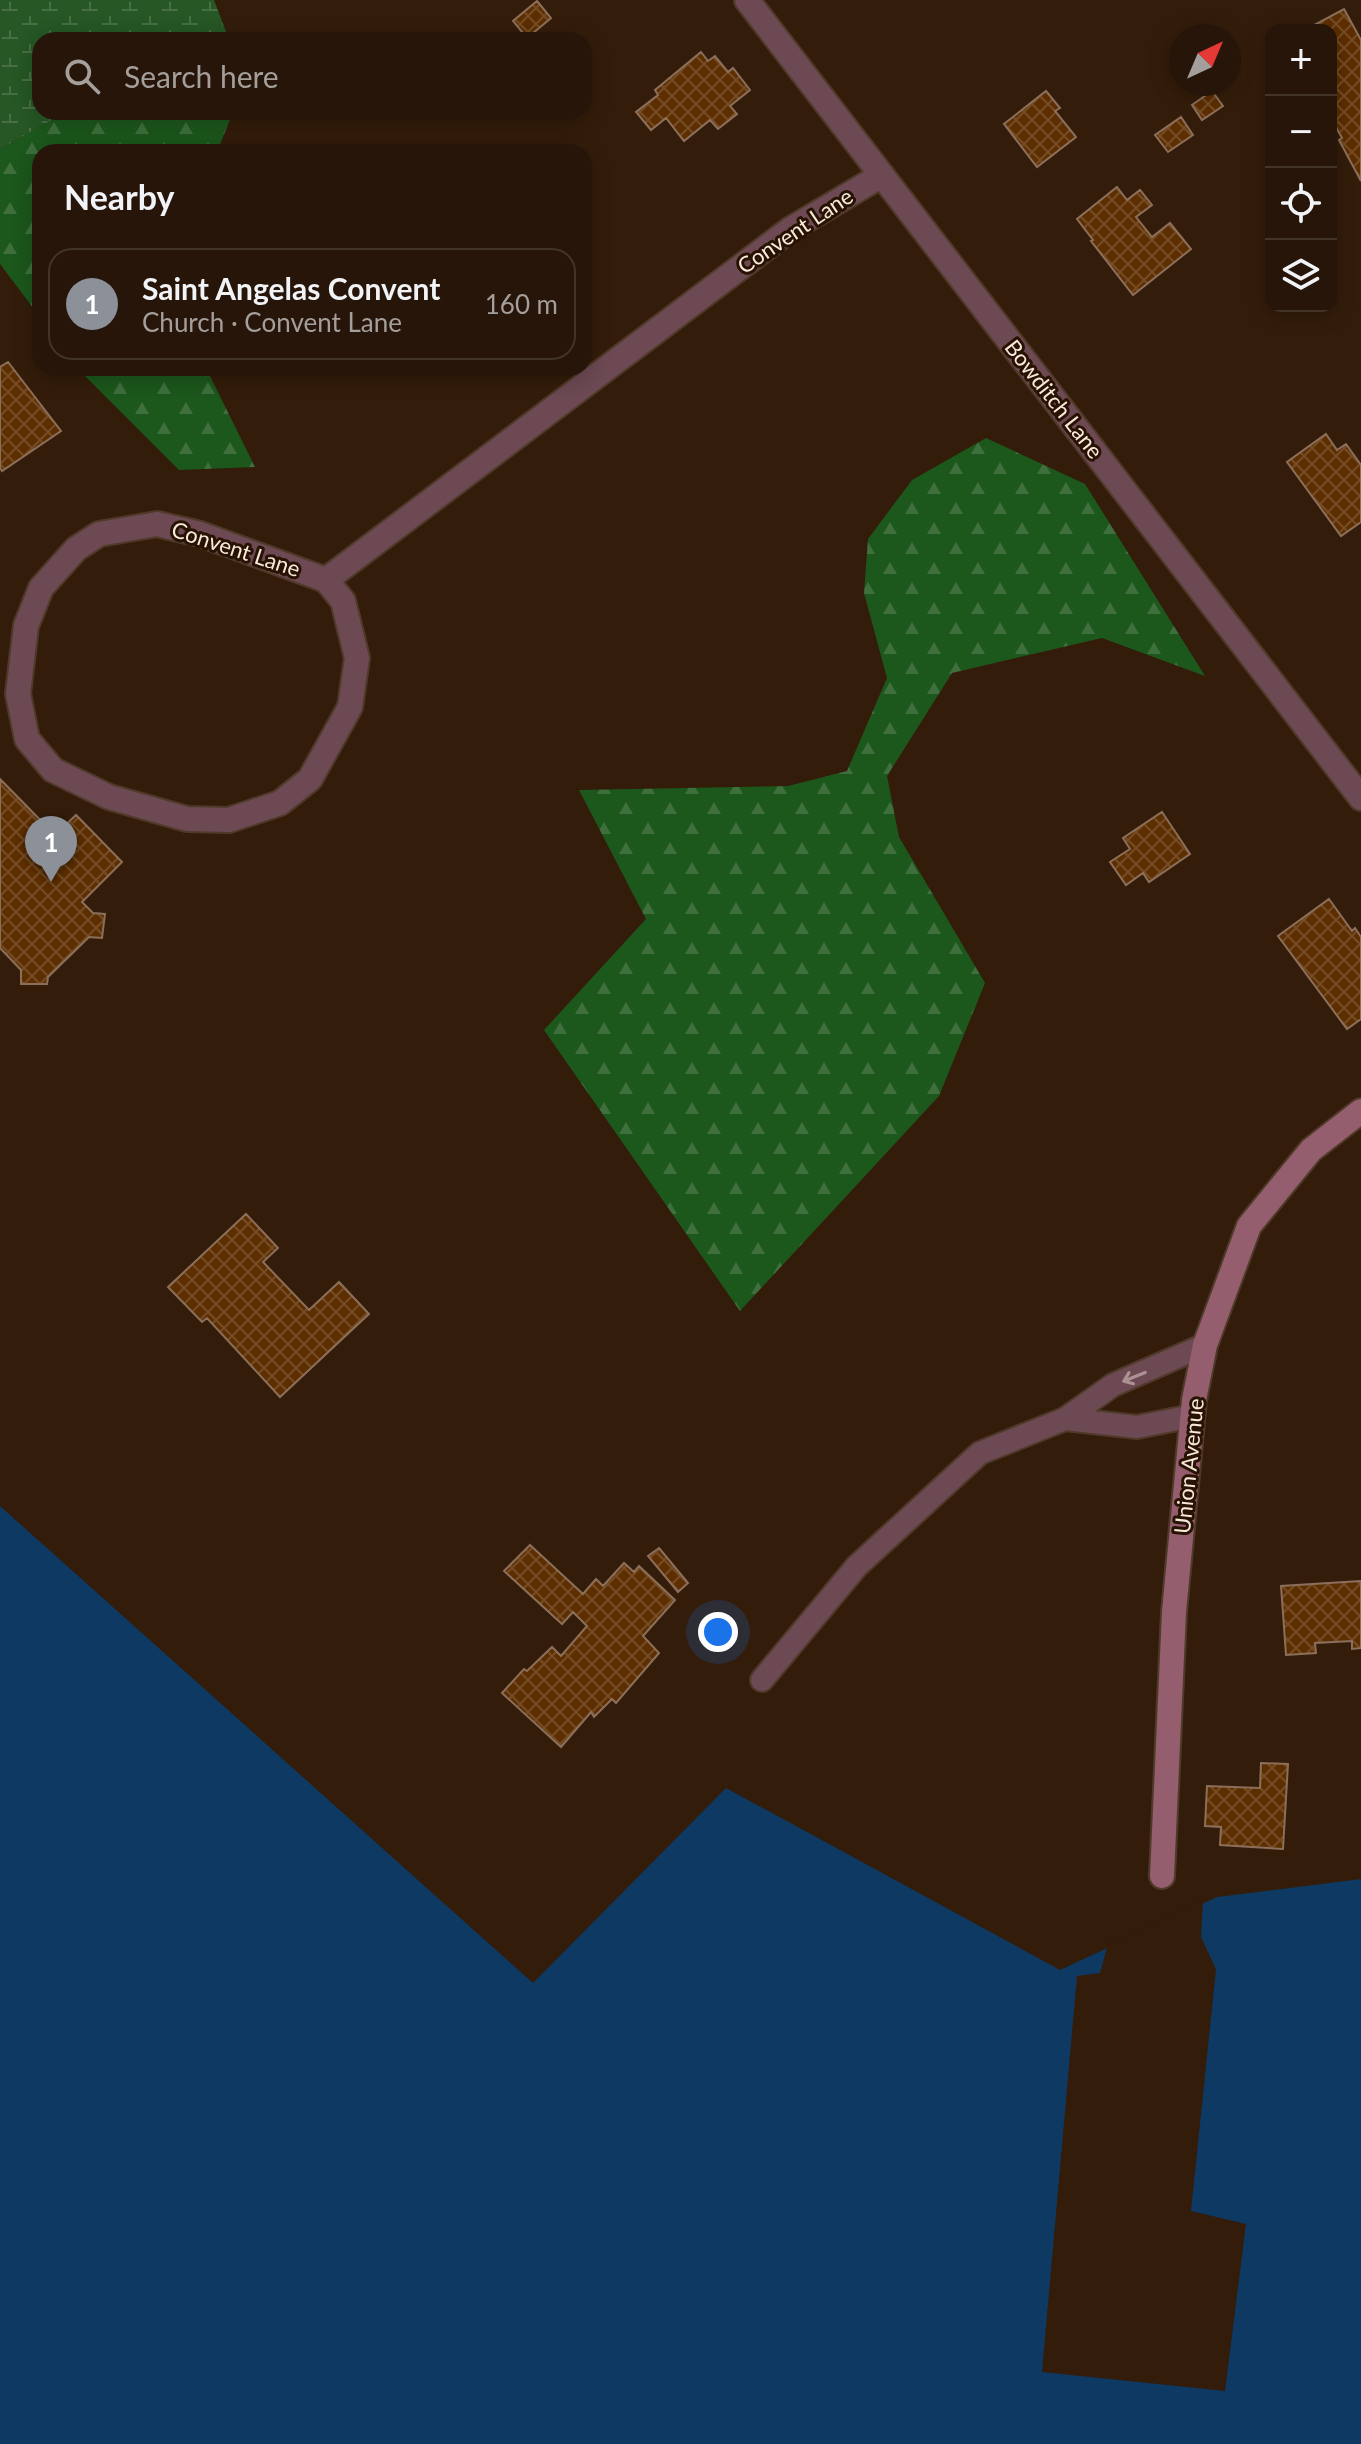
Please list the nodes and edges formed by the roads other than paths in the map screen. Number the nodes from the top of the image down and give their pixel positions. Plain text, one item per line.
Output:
1 (747, 0) edge
2 (882, 175) junction
3 (326, 580) junction
4 (1361, 798) edge
5 (1361, 1111) edge
6 (1205, 1345) junction
7 (1192, 1416) junction
8 (1065, 1419) junction
9 (762, 1680) dead end
10 (1162, 1876) dead end

1 - 2 street, Bowditch Lane
2 - 3 street, Convent Lane
2 - 4 street, Bowditch Lane
3 - 3 street, Convent Lane
5 - 6 street, Union Avenue
6 - 7 street, Union Avenue
6 -> 8 lane
7 - 8 lane
7 - 10 street, Union Avenue
8 - 9 lane

